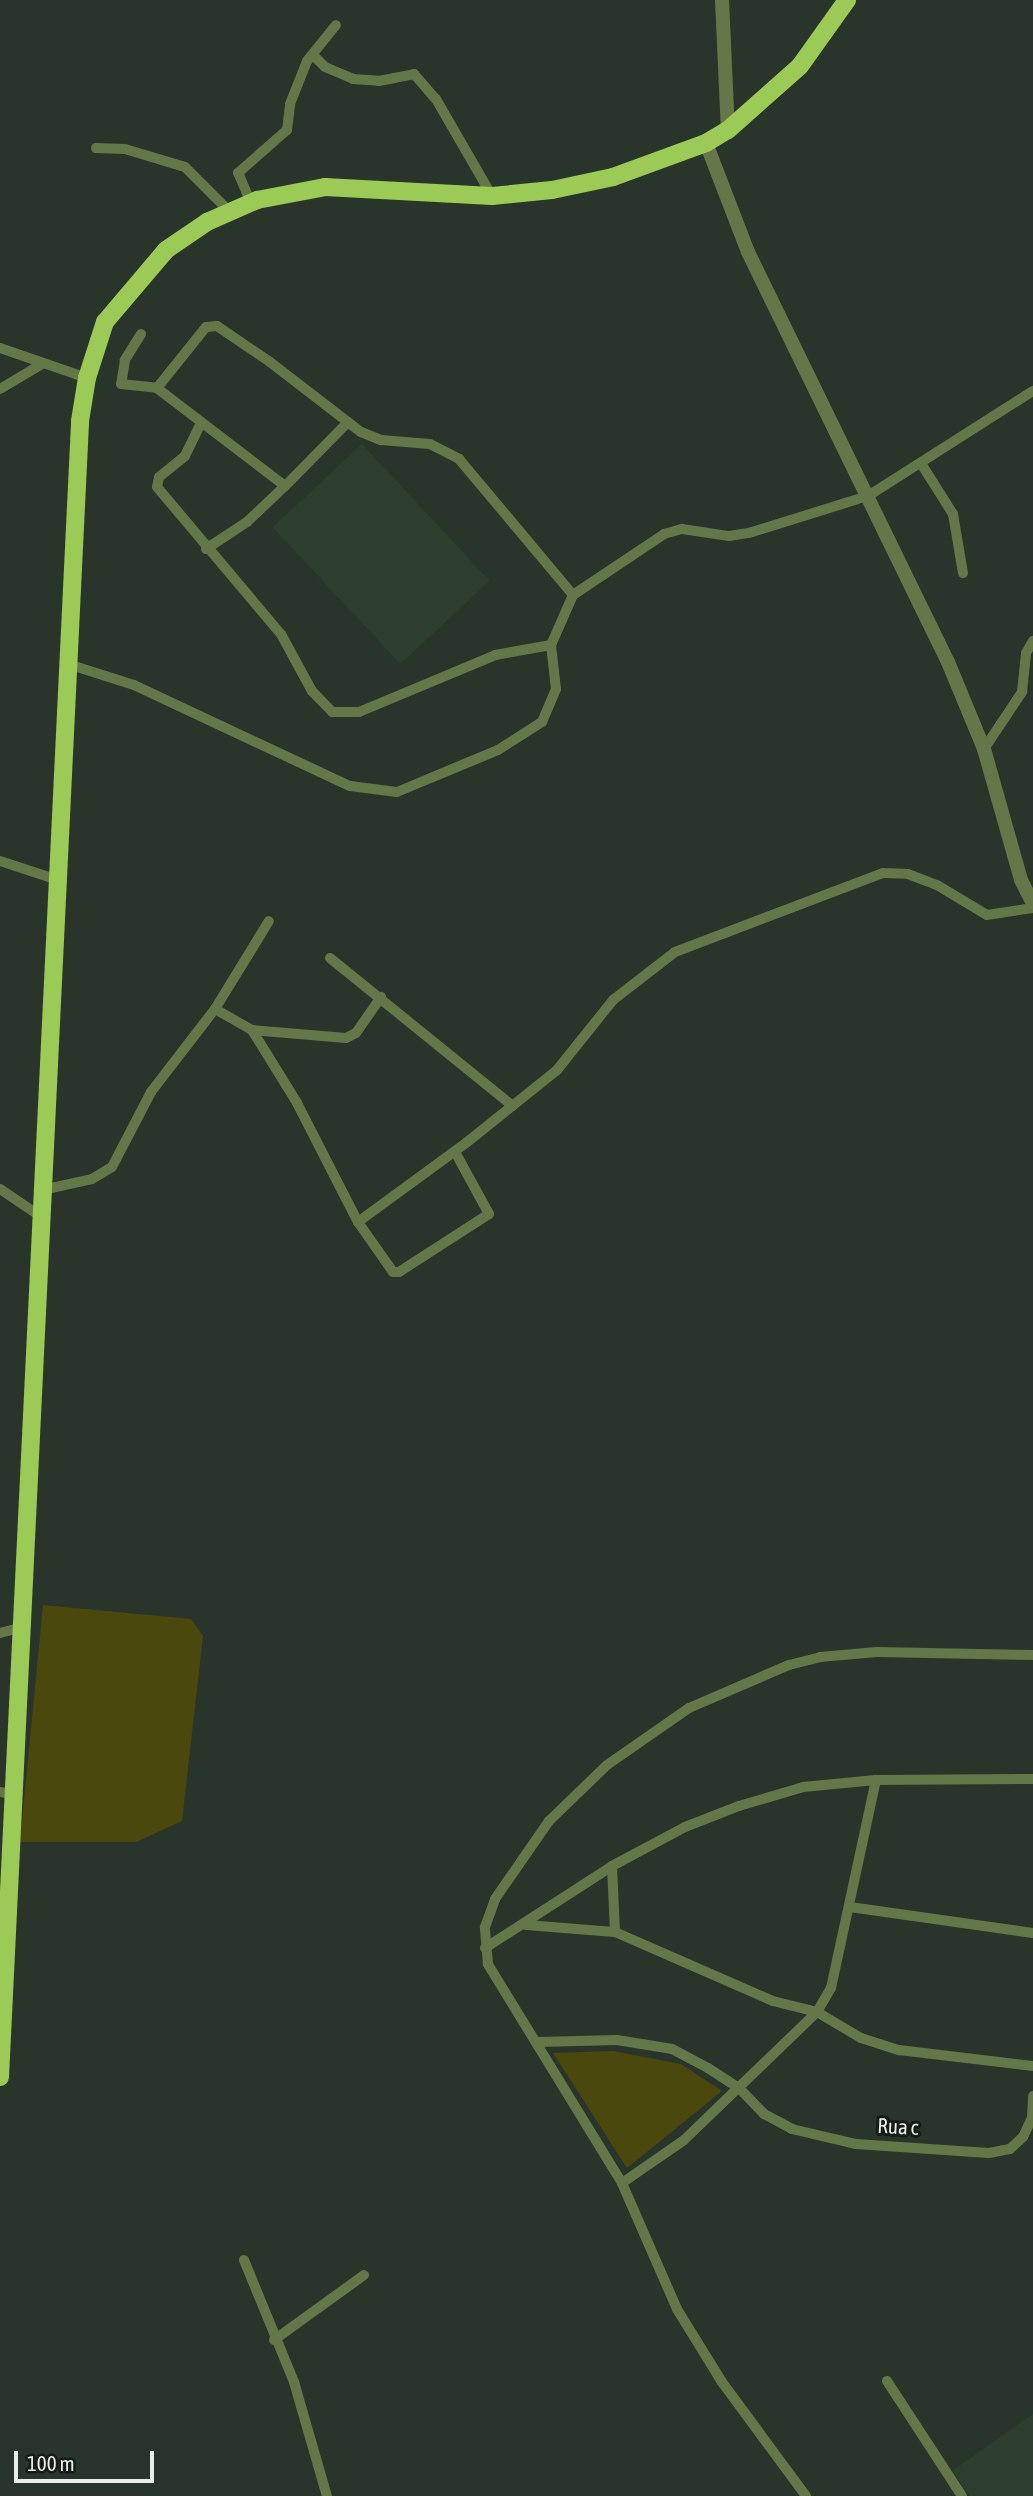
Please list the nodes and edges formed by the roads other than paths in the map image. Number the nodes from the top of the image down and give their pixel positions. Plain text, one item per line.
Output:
1 (722, 0) edge
2 (847, 0) edge
3 (336, 25) dead end
4 (313, 55) junction
5 (728, 130) junction
6 (706, 143) junction
7 (96, 148) dead end
8 (492, 196) junction
9 (251, 203) junction
10 (229, 211) junction
11 (141, 334) dead end
12 (0, 348) edge
13 (42, 364) junction
14 (87, 378) junction
15 (0, 388) edge
16 (157, 388) junction
17 (1033, 391) edge
18 (348, 422) junction
19 (201, 423) junction
20 (922, 465) junction
21 (285, 486) junction
22 (868, 496) junction
23 (206, 549) junction
24 (963, 573) dead end
25 (573, 595) junction
26 (1033, 641) edge
27 (551, 645) junction
28 (71, 665) junction
29 (984, 750) junction
30 (0, 860) edge
31 (58, 880) junction
32 (1033, 906) edge
33 (269, 921) dead end
34 (330, 958) dead end
35 (381, 997) junction
36 (215, 1009) junction
37 (252, 1030) junction
38 (513, 1106) junction
39 (455, 1152) junction
40 (0, 1189) edge
41 (42, 1189) junction
42 (40, 1216) junction
43 (358, 1222) junction
44 (24, 1627) junction
45 (0, 1633) edge
46 (1033, 1654) edge
47 (1033, 1779) edge
48 (876, 1780) junction
49 (6, 1798) edge
50 (612, 1866) junction
51 (850, 1907) junction
52 (526, 1925) junction
53 (615, 1932) junction
54 (1033, 1933) edge
55 (485, 1948) junction
56 (817, 2012) junction
57 (539, 2042) junction
58 (1033, 2066) edge
59 (0, 2077) edge
60 (740, 2089) junction
61 (1033, 2096) edge
62 (622, 2183) junction
63 (244, 2260) dead end
64 (364, 2275) dead end
65 (274, 2340) junction
66 (887, 2381) dead end
67 (327, 2496) edge
68 (806, 2496) edge
69 (962, 2496) edge

1 - 5 street
2 - 5 highway
3 - 4 street
4 - 8 street
4 - 9 street
5 - 6 highway
6 - 8 highway
6 - 22 street
7 - 10 street
8 - 9 highway
9 - 10 highway
10 - 14 highway
11 - 16 street
12 - 13 street
13 - 14 street
13 - 15 street
14 - 28 highway
16 - 18 street
16 - 19 street
17 - 20 street
18 - 21 street
18 - 25 street
19 - 21 street
19 - 23 street
20 - 22 street
20 - 24 street
21 - 23 street
22 - 25 street
22 - 29 street
23 - 27 street
25 - 27 street
26 - 29 street
27 - 28 street
28 - 31 highway
29 - 32 street
30 - 31 street
31 - 41 highway
32 - 38 street
33 - 36 street
34 - 35 street
35 - 37 street
35 - 38 street
36 - 37 street
36 - 41 street
37 - 43 street
38 - 39 street
39 - 43 street
39 - 43 street
40 - 42 street
41 - 42 highway
42 - 44 highway
44 - 45 street
44 - 49 highway
46 - 55 street
47 - 48 street
48 - 50 street
48 - 51 street
49 - 59 highway
50 - 52 street
50 - 53 street
51 - 54 street
51 - 56 street
52 - 53 street
52 - 55 street
53 - 56 street
55 - 57 street
56 - 58 street
56 - 60 street
57 - 60 street, Rua c
57 - 62 street
60 - 61 street, Rua c
60 - 62 street
62 - 68 street
63 - 65 street
64 - 65 street
65 - 67 street
66 - 69 street

